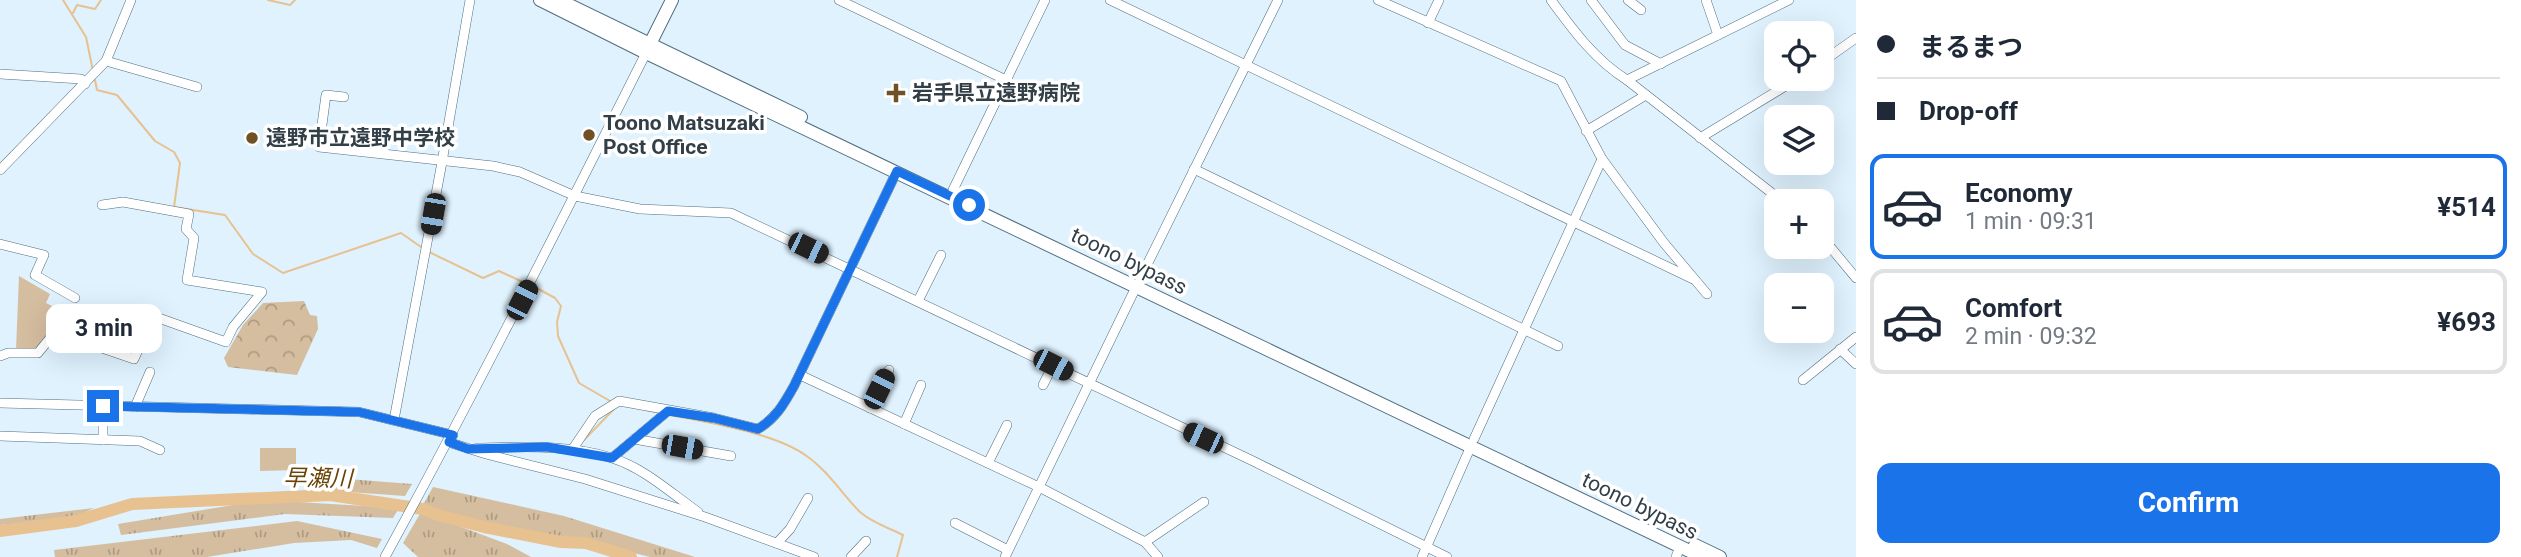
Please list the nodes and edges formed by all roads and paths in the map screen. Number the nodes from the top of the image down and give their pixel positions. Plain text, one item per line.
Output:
1 (131, 0) edge
2 (470, 0) edge
3 (540, 0) edge
4 (558, 0) edge
5 (672, 0) edge
6 (839, 0) edge
7 (1045, 0) edge
8 (1110, 0) edge
9 (1278, 0) edge
10 (1378, 0) edge
11 (1439, 0) edge
12 (1551, 0) edge
13 (1628, 0) edge
14 (1706, 0) edge
15 (1789, 0) edge
16 (1597, 3) edge
17 (1641, 10) dead end
18 (1429, 23) junction
19 (1718, 35) junction
20 (1856, 38) edge
21 (648, 49) junction
22 (1834, 54) edge
23 (106, 61) junction
24 (1661, 64) junction
25 (1247, 65) junction
26 (0, 74) edge
27 (1006, 80) junction
28 (1627, 80) junction
29 (85, 84) junction
30 (197, 87) dead end
31 (1777, 91) edge
32 (1646, 95) junction
33 (344, 97) dead end
34 (1586, 131) junction
35 (1700, 138) junction
36 (1602, 159) junction
37 (442, 162) junction
38 (1194, 169) junction
39 (0, 170) edge
40 (897, 171) junction
41 (1766, 189) edge
42 (953, 190) junction
43 (575, 196) junction
44 (102, 205) dead end
45 (1573, 222) junction
46 (0, 244) edge
47 (1834, 251) edge
48 (941, 255) dead end
49 (851, 269) junction
50 (1856, 278) edge
51 (1693, 279) junction
52 (1138, 282) junction
53 (1707, 294) dead end
54 (75, 298) dead end
55 (918, 301) junction
56 (1524, 328) junction
57 (1856, 337) edge
58 (1558, 346) dead end
59 (1840, 349) junction
60 (0, 356) edge
61 (1856, 364) edge
62 (1053, 365) junction
63 (889, 370) dead end
64 (150, 372) dead end
65 (800, 375) junction
66 (1803, 380) dead end
67 (1088, 384) junction
68 (921, 385) dead end
69 (1043, 385) dead end
70 (0, 403) edge
71 (103, 406) junction
72 (135, 407) junction
73 (870, 408) junction
74 (668, 411) junction
75 (394, 420) junction
76 (904, 424) junction
77 (1007, 425) dead end
78 (0, 436) edge
79 (634, 439) junction
80 (103, 440) junction
81 (449, 442) junction
82 (1473, 442) junction
83 (468, 449) junction
84 (160, 450) dead end
85 (572, 450) junction
86 (731, 456) dead end
87 (612, 458) junction
88 (988, 463) junction
89 (1039, 487) junction
90 (808, 498) dead end
91 (1204, 502) dead end
92 (705, 517) junction
93 (955, 523) dead end
94 (866, 541) dead end
95 (1145, 542) junction
96 (777, 543) junction
97 (1424, 552) edge
98 (1678, 552) edge
99 (1006, 554) edge
100 (385, 557) edge
101 (814, 557) edge
102 (851, 557) edge
103 (1158, 557) edge
104 (1447, 557) edge
105 (1702, 557) edge
106 (1720, 557) edge

1 - 23 street
2 - 37 street
3 - 21 highway, toono bypass
4 - 21 highway, toono bypass
5 - 21 highway
6 - 27 street
7 - 27 street
8 - 25 street
9 - 25 street
10 - 18 street
11 - 18 street
12 - 28 street
13 - 17 street
14 - 19 street
15 - 19 street
16 - 24 street
18 - 34 street
19 - 24 street
20 - 22 street
21 - 40 highway, toono bypass
21 - 42 highway, toono bypass
21 - 43 street
23 - 29 street
23 - 30 street
24 - 28 street
25 - 38 street
25 - 45 street
26 - 29 street
27 - 42 street
28 - 32 street
29 - 39 street
31 - 35 street
32 - 34 street
32 - 35 street
33 - 37 street
34 - 36 street
35 - 41 street
36 - 45 street
36 - 51 street
37 - 43 street
37 - 75 street
38 - 52 street
38 - 56 street
40 - 49 street
40 - 52 highway, toono bypass
42 - 52 highway, toono bypass
43 - 49 street
43 - 81 street
44 - 60 street
45 - 51 street
45 - 56 street
46 - 54 street
47 - 50 street
48 - 55 street
49 - 55 street
49 - 65 street
51 - 53 street
52 - 67 street
52 - 82 highway, toono bypass
55 - 62 street
56 - 58 street
56 - 82 street
57 - 59 street
59 - 61 street
59 - 66 street
62 - 67 street
62 - 69 street
63 - 73 street
64 - 72 street
65 - 73 street
65 - 74 street
67 - 89 street
67 - 97 street
68 - 76 street
70 - 71 street
71 - 72 street
71 - 80 street
72 - 75 street
73 - 76 street
74 - 79 street
74 - 85 street
75 - 81 street
76 - 88 street
77 - 88 street
78 - 80 street
79 - 86 street
79 - 87 street
80 - 84 street
81 - 83 street
81 - 100 street
82 - 97 street
82 - 98 highway, toono bypass
82 - 106 highway, toono bypass
83 - 85 street
83 - 92 street
85 - 87 street
87 - 92 street
88 - 89 street
89 - 95 street
89 - 99 street
90 - 96 street
91 - 95 street
92 - 96 street
93 - 99 street
94 - 102 street
95 - 103 street
96 - 101 street
97 - 104 street
98 - 105 highway, toono bypass

